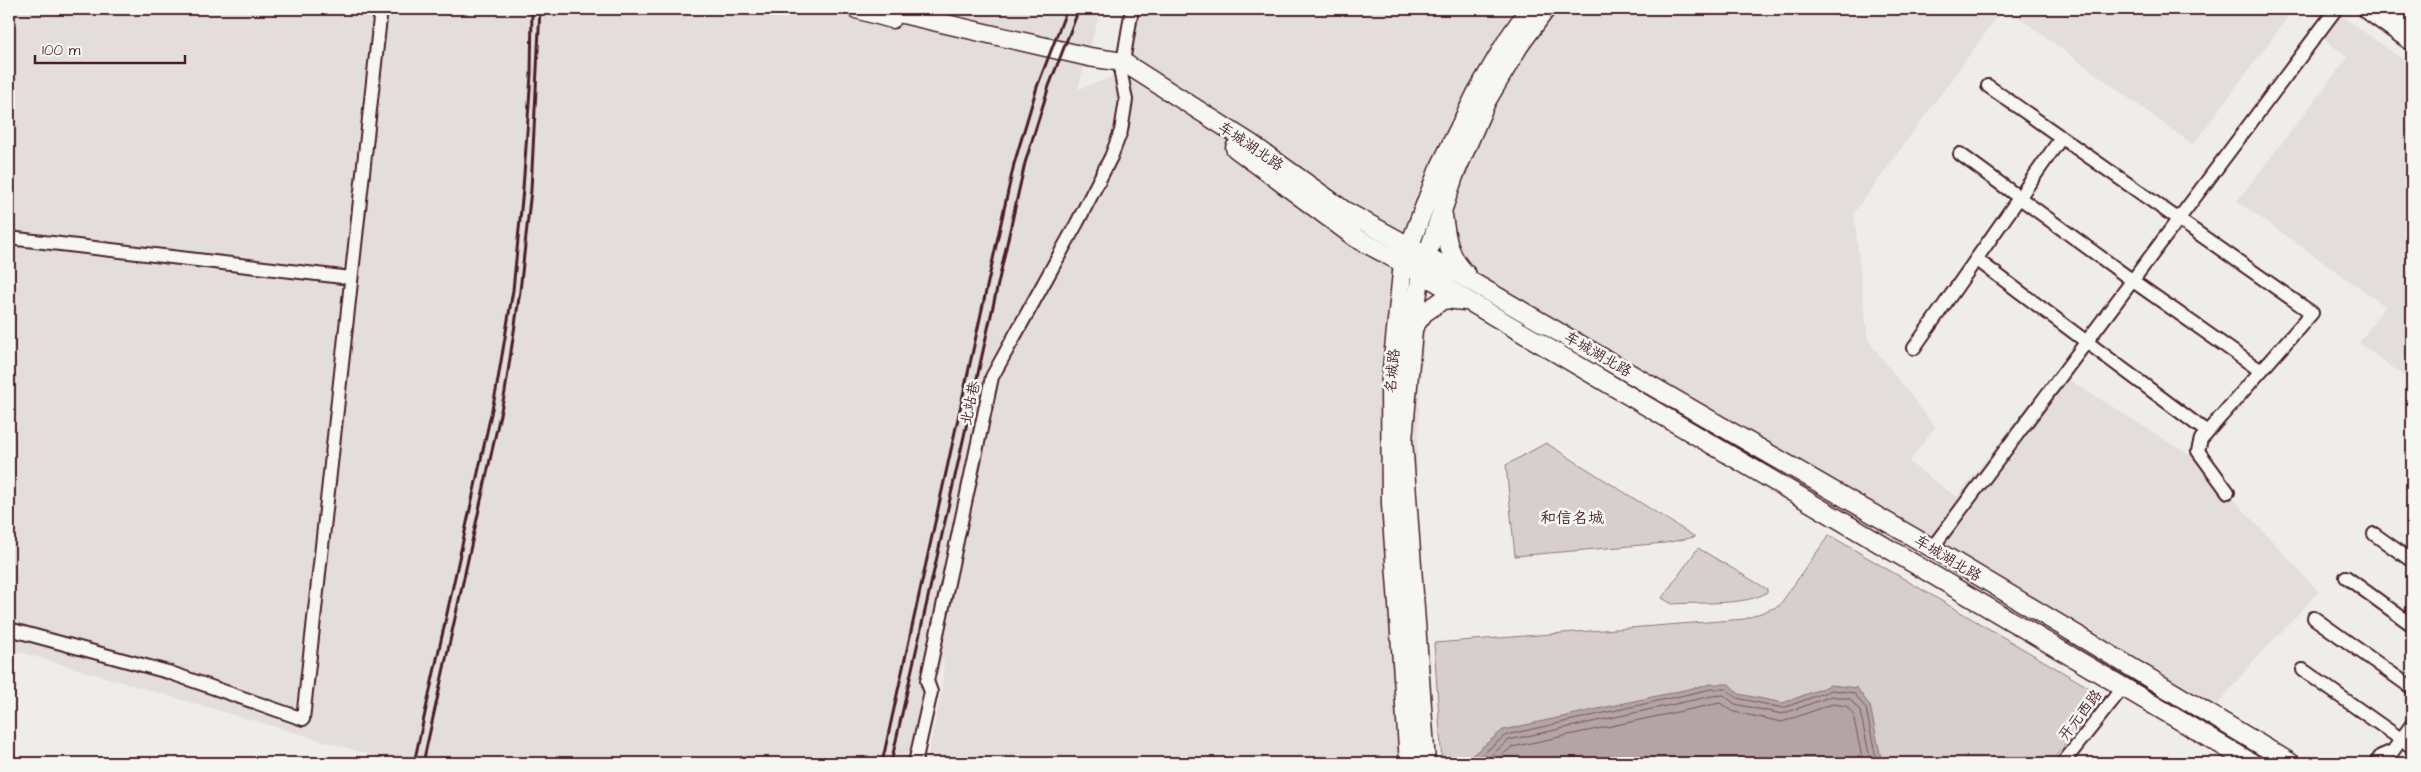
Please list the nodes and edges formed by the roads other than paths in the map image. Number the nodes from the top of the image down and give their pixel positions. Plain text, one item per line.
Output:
1 (381, 9) edge
2 (856, 9) edge
3 (882, 9) edge
4 (1132, 9) edge
5 (1529, 9) edge
6 (1546, 9) edge
7 (2336, 9) edge
8 (2370, 9) edge
9 (2404, 15) edge
10 (2412, 40) edge
11 (1122, 68) junction
12 (1988, 86) dead end
13 (2061, 138) junction
14 (1244, 154) junction
15 (1960, 154) dead end
16 (2020, 197) junction
17 (1423, 209) junction
18 (1442, 210) junction
19 (2178, 220) junction
20 (1380, 230) junction
21 (9, 238) edge
22 (1409, 245) junction
23 (1427, 256) junction
24 (1976, 259) junction
25 (1403, 263) junction
26 (1421, 273) junction
27 (351, 278) junction
28 (2133, 280) junction
29 (1476, 284) junction
30 (1400, 292) junction
31 (1469, 301) junction
32 (1413, 328) junction
33 (2086, 342) junction
34 (1914, 348) dead end
35 (2261, 371) junction
36 (2207, 432) junction
37 (2228, 492) dead end
38 (2374, 534) dead end
39 (1932, 548) junction
40 (2412, 561) edge
41 (2346, 577) dead end
42 (2314, 618) dead end
43 (2412, 625) edge
44 (9, 629) edge
45 (2303, 670) dead end
46 (2123, 687) junction
47 (2412, 688) edge
48 (2412, 724) edge
49 (2401, 739) junction
50 (2412, 747) edge
51 (915, 763) edge
52 (1409, 763) edge
53 (1426, 763) edge
54 (2063, 763) edge
55 (2252, 763) edge
56 (2291, 763) edge
57 (2376, 763) edge

1 - 27 street
2 - 11 main road, 车城湖北路
3 - 11 main road, 车城湖北路
4 - 11 street
5 - 17 main road, 名城路
6 - 18 main road, 名城路
7 - 19 street
8 - 9 highway
9 - 10 highway
11 - 14 main road, 车城湖北路
11 - 20 main road, 车城湖北路
11 - 51 street, 北站巷
12 - 13 street
13 - 16 street
13 - 19 street
14 - 25 main road, 车城湖北路
14 - 30 main road
15 - 16 street
16 - 24 street
16 - 28 street
17 - 20 main road
17 - 22 main road, 名城路
18 - 23 main road, 名城路
18 - 29 main road
19 - 28 street
19 - 35 street
20 - 22 main road, 车城湖北路
21 - 27 street
22 - 23 main road, 车城湖北路
22 - 25 main road, 名城路
23 - 26 main road, 名城路
23 - 29 main road, 车城湖北路
24 - 33 street
24 - 34 street
25 - 26 main road, 车城湖北路
25 - 30 main road, 名城路
26 - 31 main road, 车城湖北路
26 - 32 main road, 名城路
27 - 44 street
28 - 33 street
28 - 35 street
29 - 39 main road, 车城湖北路
30 - 52 main road, 名城路
31 - 32 main road
31 - 46 main road, 车城湖北路
32 - 53 main road, 名城路
33 - 36 street
33 - 39 street
35 - 36 street
36 - 37 street
38 - 40 street
39 - 56 main road, 车城湖北路
41 - 43 street
42 - 47 street
45 - 49 street
46 - 54 street, 开元西路
46 - 55 main road, 车城湖北路
48 - 49 street
49 - 50 street
49 - 57 street

